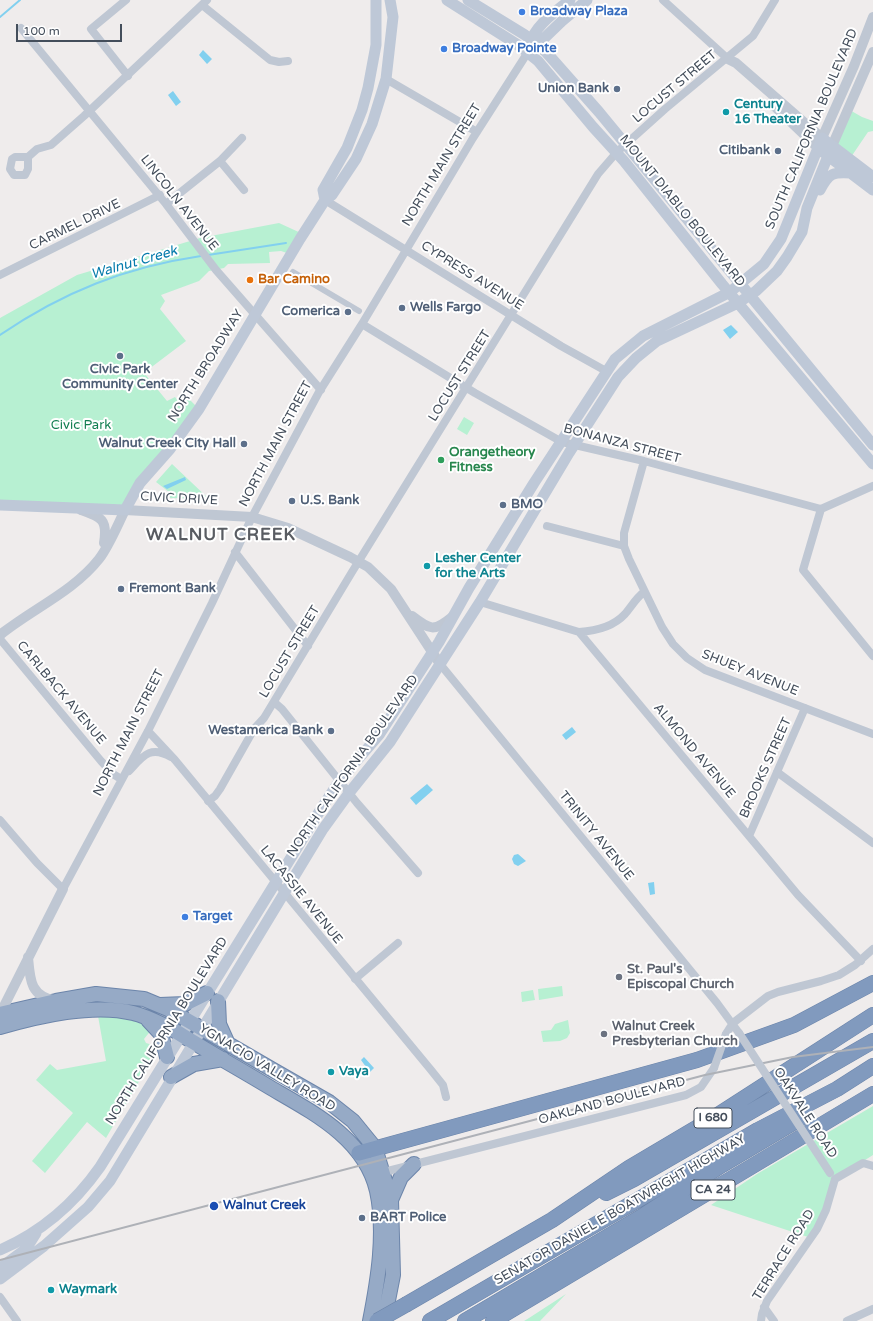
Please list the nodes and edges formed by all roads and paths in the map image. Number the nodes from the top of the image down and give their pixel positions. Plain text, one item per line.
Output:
1 (126, 0) edge
2 (376, 0) edge
3 (390, 0) edge
4 (396, 0) edge
5 (447, 0) edge
6 (468, 0) edge
7 (570, 0) edge
8 (586, 0) edge
9 (663, 0) edge
10 (775, 0) edge
11 (205, 3) edge
12 (393, 17) junction
13 (873, 17) edge
14 (21, 28) dead end
15 (535, 42) junction
16 (528, 52) junction
17 (873, 52) edge
18 (728, 59) junction
19 (288, 61) dead end
20 (128, 76) junction
21 (386, 79) junction
22 (90, 111) junction
23 (477, 132) junction
24 (242, 138) dead end
25 (820, 143) junction
26 (621, 148) junction
27 (830, 151) junction
28 (28, 157) dead end
29 (220, 161) junction
30 (850, 173) junction
31 (873, 177) edge
32 (244, 190) dead end
33 (873, 190) edge
34 (160, 195) junction
35 (325, 200) junction
36 (166, 204) junction
37 (806, 221) junction
38 (407, 250) junction
39 (293, 272) dead end
40 (0, 275) edge
41 (740, 285) junction
42 (730, 292) junction
43 (750, 296) junction
44 (738, 303) junction
45 (359, 311) dead end
46 (254, 315) junction
47 (512, 315) junction
48 (362, 324) junction
49 (606, 371) junction
50 (466, 388) junction
51 (321, 390) junction
52 (562, 442) junction
53 (574, 445) junction
54 (873, 445) edge
55 (644, 461) junction
56 (873, 464) edge
57 (873, 486) edge
58 (0, 505) edge
59 (75, 507) junction
60 (821, 509) junction
61 (125, 510) junction
62 (252, 517) junction
63 (547, 526) dead end
64 (624, 546) junction
65 (235, 552) junction
66 (102, 555) junction
67 (359, 561) junction
68 (644, 592) junction
69 (480, 602) junction
70 (406, 611) junction
71 (452, 617) junction
72 (579, 632) junction
73 (0, 635) edge
74 (0, 639) edge
75 (308, 646) junction
76 (431, 653) junction
77 (873, 656) edge
78 (440, 664) junction
79 (274, 702) junction
80 (805, 708) junction
81 (148, 731) junction
82 (873, 734) edge
83 (175, 760) junction
84 (778, 772) junction
85 (121, 779) junction
86 (340, 780) junction
87 (349, 793) junction
88 (208, 801) junction
89 (0, 820) edge
90 (749, 836) junction
91 (873, 843) edge
92 (418, 873) dead end
93 (276, 882) junction
94 (63, 890) junction
95 (285, 894) junction
96 (398, 943) dead end
97 (873, 949) edge
98 (28, 956) junction
99 (860, 961) junction
100 (355, 979) junction
101 (873, 983) edge
102 (873, 993) edge
103 (212, 996) junction
104 (56, 1001) junction
105 (158, 1005) junction
106 (0, 1015) edge
107 (873, 1016) edge
108 (147, 1018) junction
109 (189, 1021) junction
110 (733, 1023) junction
111 (0, 1026) edge
112 (201, 1029) junction
113 (180, 1034) junction
114 (873, 1041) edge
115 (193, 1042) junction
116 (228, 1044) junction
117 (167, 1057) junction
118 (223, 1059) junction
119 (697, 1060) junction
120 (873, 1066) edge
121 (171, 1077) junction
122 (837, 1088) junction
123 (873, 1094) edge
124 (446, 1097) dead end
125 (375, 1148) junction
126 (359, 1153) junction
127 (414, 1164) junction
128 (873, 1166) edge
129 (378, 1174) junction
130 (833, 1176) junction
131 (391, 1200) junction
132 (552, 1220) junction
133 (38, 1231) junction
134 (0, 1250) edge
135 (0, 1268) edge
136 (0, 1279) edge
137 (553, 1286) junction
138 (0, 1297) edge
139 (764, 1307) junction
140 (873, 1309) edge
141 (17, 1321) edge
142 (370, 1321) edge
143 (377, 1321) edge
144 (384, 1321) edge
145 (430, 1321) edge
146 (465, 1321) edge
147 (493, 1321) edge
148 (514, 1321) edge
149 (761, 1321) edge
150 (774, 1321) edge
151 (847, 1321) edge

1 - 20 street
2 - 35 main road, NORTH BROADWAY
3 - 12 main road, NORTH BROADWAY
4 - 12 main road
5 - 16 main road, MOUNT DIABLO BOULEVARD
6 - 15 main road, MOUNT DIABLO BOULEVARD
7 - 15 main road
8 - 15 main road
9 - 18 street
10 - 18 street, LOCUST STREET
11 - 19 street
11 - 20 street
12 - 21 main road, NORTH BROADWAY
13 - 25 street, SOUTH CALIFORNIA BOULEVARD
14 - 22 street, LINCOLN AVENUE
15 - 16 main road
15 - 26 main road, MOUNT DIABLO BOULEVARD
16 - 23 street, NORTH MAIN STREET
16 - 26 main road, MOUNT DIABLO BOULEVARD
17 - 27 street, SOUTH CALIFORNIA BOULEVARD
18 - 25 street
18 - 26 street, LOCUST STREET
20 - 22 street
21 - 23 street
21 - 35 main road, NORTH BROADWAY
22 - 28 street
22 - 34 street, LINCOLN AVENUE
23 - 38 street, NORTH MAIN STREET
24 - 29 street
25 - 27 main road
25 - 41 main road, SOUTH CALIFORNIA BOULEVARD
26 - 41 main road, MOUNT DIABLO BOULEVARD
26 - 42 main road, MOUNT DIABLO BOULEVARD
26 - 47 street, LOCUST STREET
27 - 30 main road
27 - 31 main road
27 - 37 main road, SOUTH CALIFORNIA BOULEVARD
29 - 32 street
29 - 36 street
30 - 33 main road
30 - 37 main road
34 - 36 street, LINCOLN AVENUE
34 - 40 street, CARMEL DRIVE
35 - 38 street, CYPRESS AVENUE
35 - 46 main road, NORTH BROADWAY
36 - 46 street, LINCOLN AVENUE
37 - 43 main road, SOUTH CALIFORNIA BOULEVARD
38 - 47 street, CYPRESS AVENUE
38 - 48 street, NORTH MAIN STREET
39 - 45 street
41 - 42 main road, NORTH CALIFORNIA BOULEVARD
41 - 43 main road, MOUNT DIABLO BOULEVARD
42 - 44 main road, MOUNT DIABLO BOULEVARD
42 - 49 main road, NORTH CALIFORNIA BOULEVARD
43 - 44 main road, NORTH CALIFORNIA BOULEVARD
43 - 54 main road, MOUNT DIABLO BOULEVARD
44 - 53 main road, NORTH CALIFORNIA BOULEVARD
44 - 56 main road, MOUNT DIABLO BOULEVARD
46 - 51 street, LINCOLN AVENUE
46 - 61 main road, NORTH BROADWAY
47 - 49 street, CYPRESS AVENUE
47 - 50 street, LOCUST STREET
48 - 50 street, BONANZA STREET
48 - 51 street, NORTH MAIN STREET
49 - 52 main road, NORTH CALIFORNIA BOULEVARD
50 - 52 street, BONANZA STREET
50 - 67 street, LOCUST STREET
51 - 62 street, NORTH MAIN STREET
52 - 53 street, BONANZA STREET
52 - 71 main road, NORTH CALIFORNIA BOULEVARD
53 - 55 street, BONANZA STREET
53 - 69 main road, NORTH CALIFORNIA BOULEVARD
55 - 60 street, BONANZA STREET
55 - 64 street, SHUEY AVENUE
57 - 60 street
58 - 59 main road, CIVIC DRIVE
59 - 61 main road, CIVIC DRIVE
59 - 66 street
60 - 77 street
61 - 62 street, CIVIC DRIVE
61 - 66 street, NORTH BROADWAY
62 - 65 street, NORTH MAIN STREET
62 - 67 street, CIVIC DRIVE
63 - 64 street
64 - 68 street, SHUEY AVENUE
65 - 75 street
65 - 81 street, NORTH MAIN STREET
66 - 73 street, NORTH BROADWAY
67 - 70 street, CIVIC DRIVE
67 - 75 street, LOCUST STREET
68 - 72 street
68 - 80 street, SHUEY AVENUE
69 - 72 street
69 - 78 main road, NORTH CALIFORNIA BOULEVARD
70 - 71 street
70 - 76 street, CIVIC DRIVE
71 - 76 main road, NORTH CALIFORNIA BOULEVARD
72 - 90 street, ALMOND AVENUE
74 - 85 street, CARLBACK AVENUE
75 - 79 street, LOCUST STREET
76 - 78 street, CIVIC DRIVE
76 - 86 main road, NORTH CALIFORNIA BOULEVARD
78 - 87 main road, NORTH CALIFORNIA BOULEVARD
78 - 110 street, TRINITY AVENUE
79 - 86 street
79 - 88 street, LOCUST STREET
80 - 82 street, SHUEY AVENUE
80 - 84 street, BROOKS STREET
81 - 83 street, LACASSIE AVENUE
81 - 85 street, NORTH MAIN STREET
83 - 85 street
83 - 88 street, LACASSIE AVENUE
84 - 90 street, BROOKS STREET
84 - 91 street
85 - 94 street, NORTH MAIN STREET
86 - 87 street
86 - 93 main road, NORTH CALIFORNIA BOULEVARD
87 - 92 street
87 - 95 main road, NORTH CALIFORNIA BOULEVARD
88 - 93 street, LACASSIE AVENUE
89 - 94 street
90 - 99 street, ALMOND AVENUE
93 - 95 street, LACASSIE AVENUE
93 - 103 main road, NORTH CALIFORNIA BOULEVARD
94 - 98 street, NORTH MAIN STREET
95 - 100 street, LACASSIE AVENUE
95 - 103 main road, NORTH CALIFORNIA BOULEVARD
96 - 100 street
97 - 99 street, OAKLAND BOULEVARD
98 - 104 street
98 - 106 street, NORTH MAIN STREET
99 - 110 street, OAKLAND BOULEVARD
100 - 124 street, LACASSIE AVENUE
101 - 119 highway
102 - 119 highway
103 - 105 highway
103 - 109 main road, NORTH CALIFORNIA BOULEVARD
103 - 112 main road, NORTH CALIFORNIA BOULEVARD
103 - 116 highway
104 - 105 highway, YGNACIO VALLEY ROAD
104 - 106 highway, YGNACIO VALLEY ROAD
105 - 109 highway, YGNACIO VALLEY ROAD
107 - 132 highway, SENATOR DANIEL E BOATWRIGHT HIGHWAY / I 680
108 - 111 highway, YGNACIO VALLEY ROAD
108 - 113 highway, YGNACIO VALLEY ROAD
108 - 117 highway
109 - 112 highway, YGNACIO VALLEY ROAD
109 - 113 main road, NORTH CALIFORNIA BOULEVARD
110 - 127 street, OAKLAND BOULEVARD, bridge
110 - 130 street, OAKVALE ROAD, bridge
112 - 115 main road, NORTH CALIFORNIA BOULEVARD
112 - 116 highway, YGNACIO VALLEY ROAD
113 - 115 highway, YGNACIO VALLEY ROAD
113 - 117 main road, NORTH CALIFORNIA BOULEVARD
114 - 132 highway
115 - 118 highway, YGNACIO VALLEY ROAD
115 - 121 main road, NORTH CALIFORNIA BOULEVARD
116 - 125 highway, YGNACIO VALLEY ROAD
117 - 133 main road, NORTH CALIFORNIA BOULEVARD
118 - 121 highway
118 - 126 highway, YGNACIO VALLEY ROAD
119 - 125 highway
120 - 122 highway, SENATOR DANIEL E BOATWRIGHT HIGHWAY / I 680
121 - 136 main road, NORTH CALIFORNIA BOULEVARD
122 - 145 highway, SENATOR DANIEL E BOATWRIGHT HIGHWAY / I 680
122 - 146 highway
123 - 137 highway, CA 24
125 - 126 highway
125 - 129 highway, YGNACIO VALLEY ROAD
126 - 129 highway, YGNACIO VALLEY ROAD
127 - 129 street, OAKLAND BOULEVARD
127 - 131 highway
128 - 130 street
129 - 131 highway, YGNACIO VALLEY ROAD
129 - 142 highway, YGNACIO VALLEY ROAD
130 - 139 street, TERRACE ROAD
131 - 144 highway, YGNACIO VALLEY ROAD
132 - 143 highway, SENATOR DANIEL E BOATWRIGHT HIGHWAY / I 680, bridge
133 - 134 main road, NORTH CALIFORNIA BOULEVARD
133 - 135 main road
137 - 147 highway, CA 24
137 - 148 highway
138 - 141 street
139 - 149 street, TERRACE ROAD
139 - 150 street
140 - 151 street

